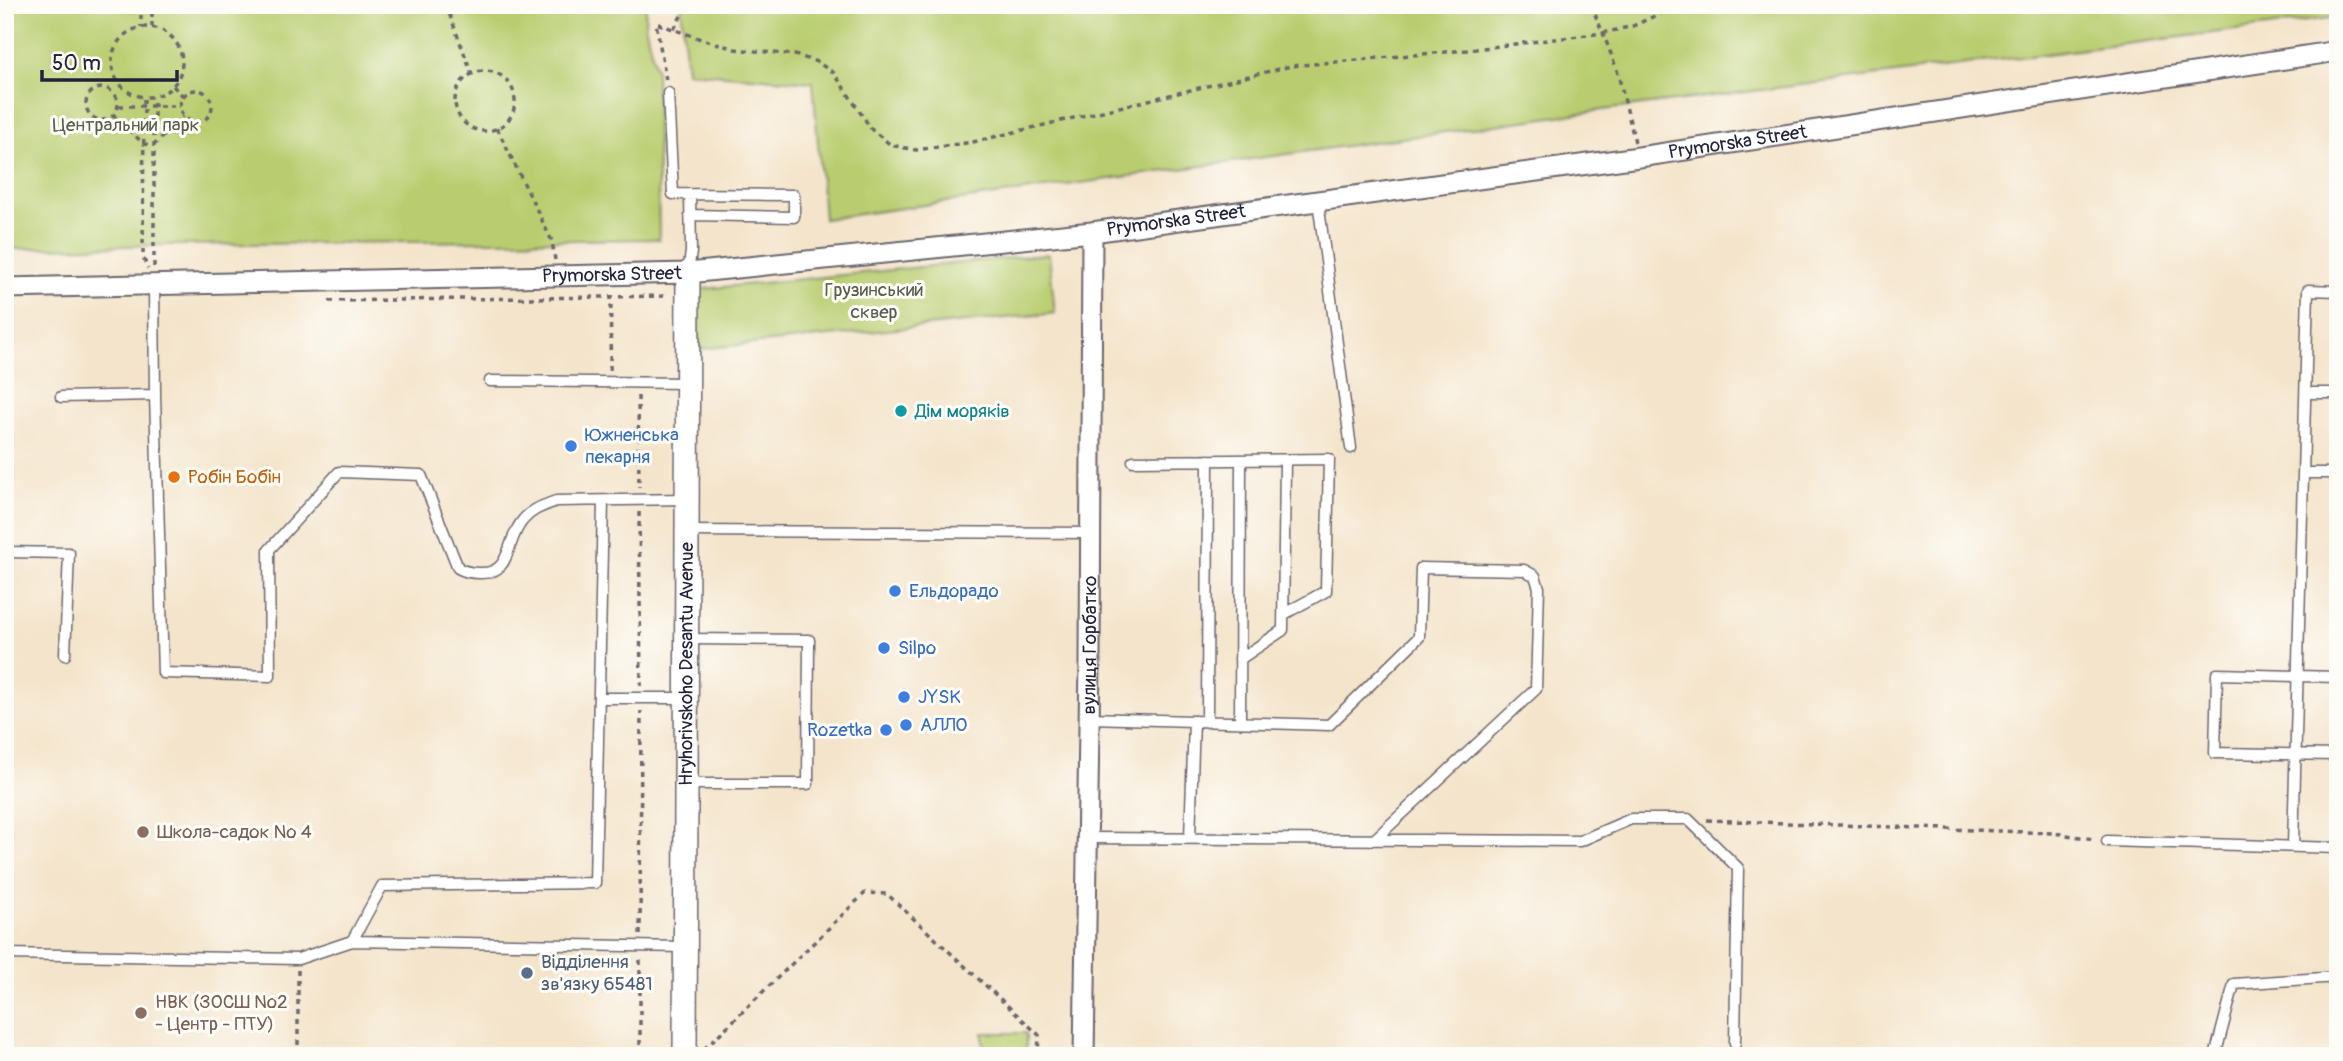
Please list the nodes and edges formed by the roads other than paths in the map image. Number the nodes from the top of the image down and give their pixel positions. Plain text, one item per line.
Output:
1 (2338, 51) edge
2 (668, 93) road end
3 (690, 194) junction
4 (1318, 201) junction
5 (690, 215) junction
6 (1092, 232) junction
7 (688, 273) junction
8 (154, 283) junction
9 (5, 288) edge
10 (2338, 291) edge
11 (490, 381) dead end
12 (688, 383) junction
13 (2307, 393) junction
14 (2338, 393) edge
15 (155, 395) junction
16 (61, 397) dead end
17 (1351, 448) dead end
18 (1208, 460) junction
19 (1241, 460) junction
20 (1285, 460) junction
21 (1133, 461) dead end
22 (2305, 473) junction
23 (2338, 473) edge
24 (688, 499) junction
25 (603, 501) junction
26 (688, 531) junction
27 (1091, 533) junction
28 (5, 552) edge
29 (1284, 614) junction
30 (687, 639) junction
31 (65, 655) dead end
32 (1240, 659) junction
33 (2298, 676) junction
34 (2338, 677) edge
35 (599, 698) junction
36 (687, 698) junction
37 (1089, 718) junction
38 (1194, 721) junction
39 (1207, 722) junction
40 (1240, 722) junction
41 (2296, 755) junction
42 (2338, 755) edge
43 (686, 784) junction
44 (1088, 838) junction
45 (1190, 838) junction
46 (1375, 839) junction
47 (2107, 841) road end
48 (2293, 847) junction
49 (2338, 848) edge
50 (352, 941) junction
51 (684, 947) junction
52 (5, 954) edge
53 (2338, 977) edge
54 (1734, 1044) dead end
55 (685, 1056) edge
56 (1084, 1056) edge
57 (2215, 1056) edge

1 - 4 street, Prymorska Street
2 - 3 lane
3 - 5 lane
3 - 5 lane
4 - 6 street, Prymorska Street
4 - 17 lane
5 - 7 lane
6 - 7 street, Prymorska Street
6 - 27 street, вулиця Горбатко
7 - 8 street, Prymorska Street
7 - 12 street, Hryhorivskoho Desantu Avenue
8 - 9 street, Prymorska Street
8 - 15 lane
10 - 13 lane
11 - 12 lane
12 - 24 street, Hryhorivskoho Desantu Avenue
13 - 14 lane
13 - 22 lane
15 - 16 lane
15 - 25 lane
18 - 19 lane
18 - 21 lane
18 - 39 lane
19 - 20 lane
19 - 32 lane
20 - 29 lane
20 - 29 lane
22 - 23 lane
22 - 33 lane
24 - 25 lane
24 - 26 street, Hryhorivskoho Desantu Avenue
25 - 35 lane
26 - 27 lane
26 - 30 street, Hryhorivskoho Desantu Avenue
27 - 37 street, вулиця Горбатко
28 - 31 lane
29 - 32 lane
30 - 36 street, Hryhorivskoho Desantu Avenue
30 - 43 lane
32 - 40 lane
33 - 34 lane
33 - 41 lane
33 - 41 lane
35 - 36 lane
35 - 50 lane
36 - 43 street, Hryhorivskoho Desantu Avenue
37 - 38 lane
37 - 44 street, вулиця Горбатко
38 - 39 lane
38 - 45 lane
39 - 40 lane
40 - 46 lane
41 - 42 lane
41 - 48 lane
43 - 51 street, Hryhorivskoho Desantu Avenue
44 - 45 lane
44 - 56 street, вулиця Горбатко
45 - 46 lane
46 - 54 lane
47 - 48 lane
48 - 49 lane
50 - 51 lane
50 - 52 lane
51 - 55 street, Hryhorivskoho Desantu Avenue
53 - 57 lane

